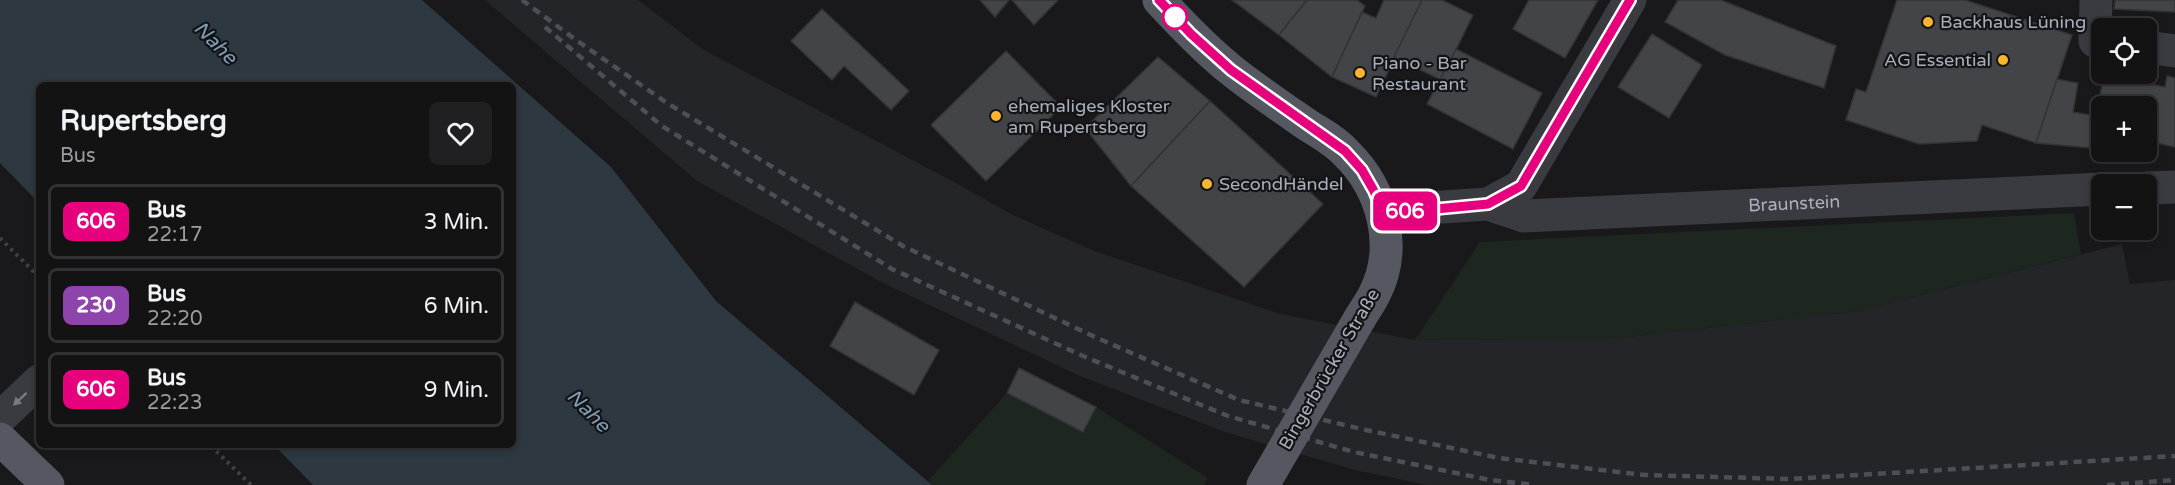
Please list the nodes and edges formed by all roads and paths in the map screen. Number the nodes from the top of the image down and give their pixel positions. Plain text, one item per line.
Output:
1 (1159, 0) edge
2 (1630, 0) edge
3 (2096, 0) edge
4 (2096, 18) edge
5 (2157, 49) edge
6 (2175, 51) edge
7 (2175, 187) edge
8 (2157, 188) edge
9 (2091, 190) edge
10 (1488, 204) junction
11 (1383, 214) junction
12 (0, 238) edge
13 (36, 274) edge
14 (36, 384) edge
15 (0, 418) edge
16 (0, 439) edge
17 (213, 448) edge
18 (48, 485) edge
19 (251, 485) edge
20 (1263, 485) edge

1 - 11 main road, Bingerbrücker Straße
2 - 10 street
3 - 4 street
5 - 6 street
7 - 8 street
9 - 10 street, Braunstein
10 - 11 street
11 - 20 main road, Bingerbrücker Straße, bridge
12 - 13 path
14 -> 15 street
16 - 18 main road
17 - 19 path

